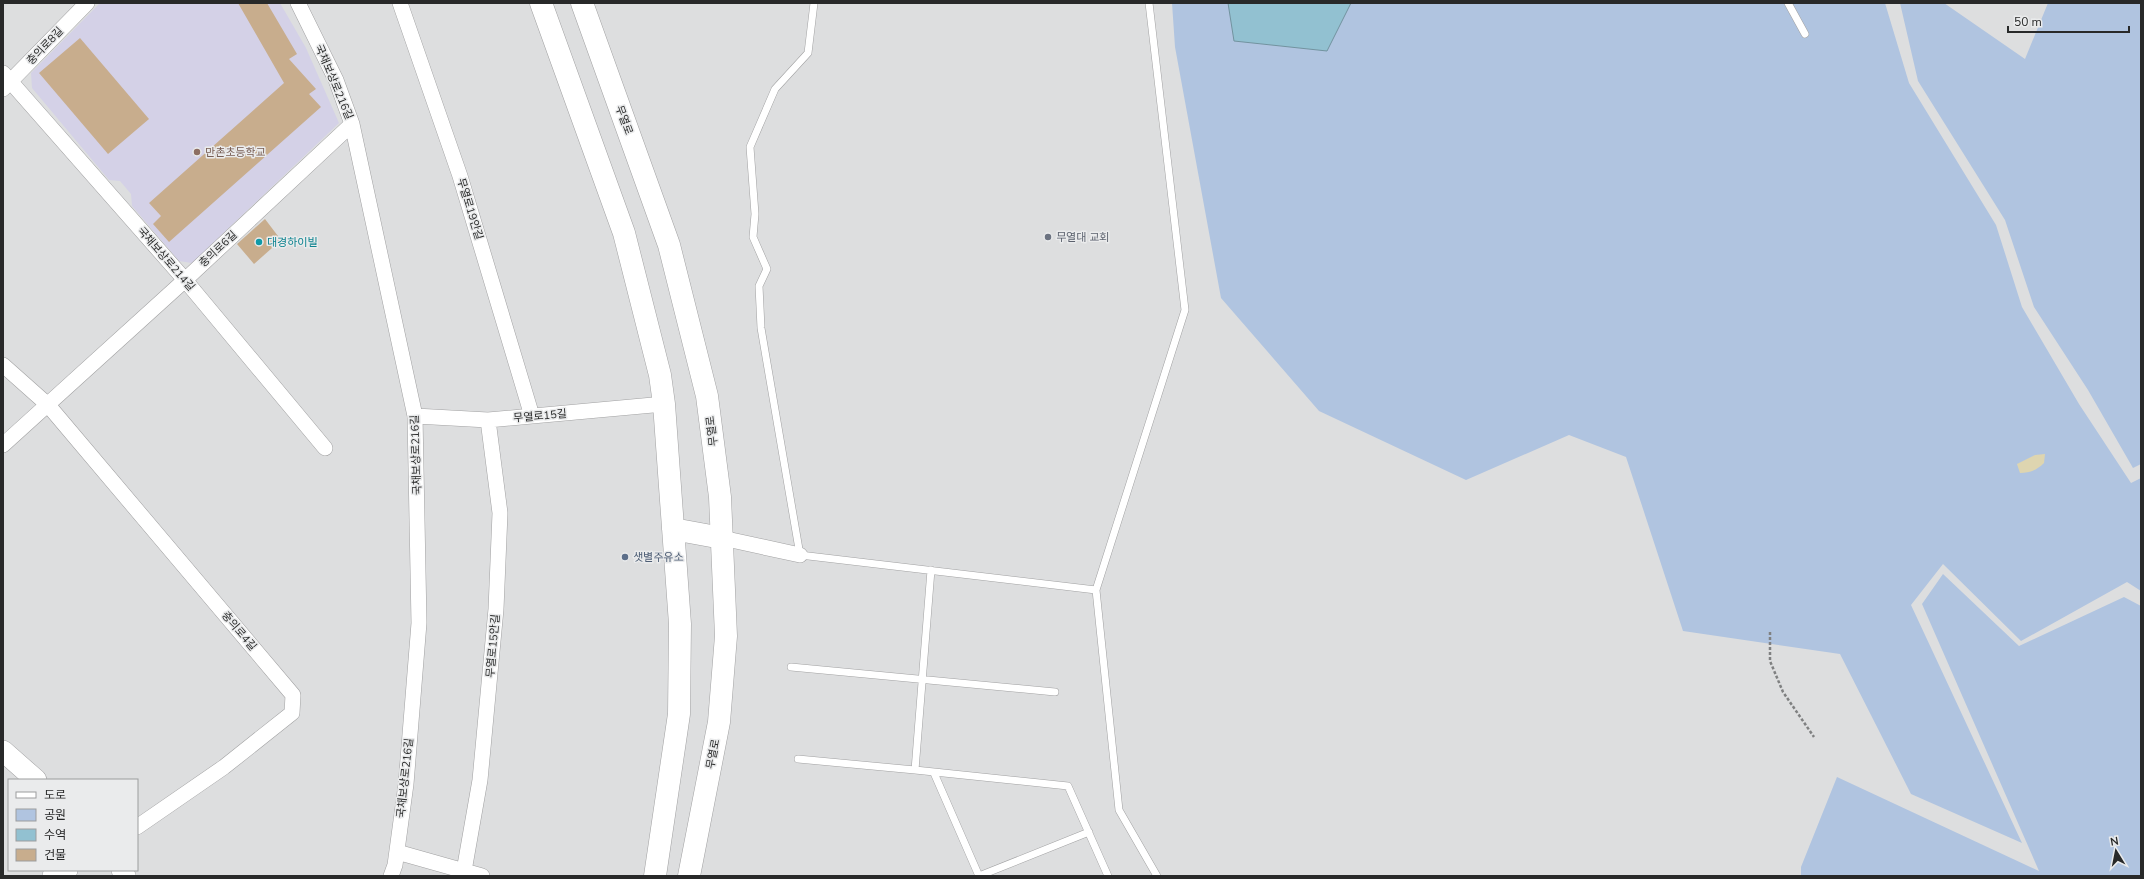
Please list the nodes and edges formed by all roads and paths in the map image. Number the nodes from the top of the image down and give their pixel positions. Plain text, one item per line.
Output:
1 (87, 3) edge
2 (299, 3) edge
3 (400, 3) edge
4 (541, 3) edge
5 (582, 3) edge
6 (814, 3) edge
7 (1148, 3) edge
8 (1788, 3) edge
9 (1805, 34) dead end
10 (6, 82) edge
11 (352, 124) junction
12 (185, 280) junction
13 (3, 365) edge
14 (664, 404) junction
15 (48, 405) junction
16 (416, 416) junction
17 (532, 416) junction
18 (488, 420) junction
19 (3, 445) edge
20 (325, 448) dead end
21 (673, 530) junction
22 (722, 538) junction
23 (800, 555) junction
24 (932, 570) junction
25 (1096, 590) junction
26 (1770, 632) dead end
27 (791, 667) dead end
28 (922, 679) junction
29 (1055, 692) dead end
30 (1814, 738) dead end
31 (3, 751) edge
32 (798, 759) dead end
33 (914, 770) junction
34 (934, 773) junction
35 (35, 779) edge
36 (138, 826) edge
37 (1088, 832) junction
38 (397, 852) junction
39 (65, 871) edge
40 (464, 871) junction
41 (53, 876) edge
42 (391, 876) edge
43 (482, 876) edge
44 (655, 876) edge
45 (689, 876) edge
46 (979, 876) edge
47 (1108, 876) edge
48 (1157, 876) edge

1 - 10 street, 충의로8길
2 - 11 street, 국채보상로216길
3 - 17 street, 무열로19안길
4 - 14 main road
5 - 22 main road, 무열로
6 - 23 lane
7 - 25 lane
8 - 9 lane
10 - 12 street, 국채보상로214길
11 - 12 street, 충의로6길
11 - 16 street, 국채보상로216길
12 - 15 street, 충의로6길
12 - 20 street, 국채보상로214길
13 - 15 street
14 - 17 street, 무열로15길
14 - 21 main road
15 - 19 street, 충의로6길
15 - 36 street, 충의로4길
16 - 18 street, 무열로15길
16 - 38 street, 국채보상로216길
17 - 18 street, 무열로15길
18 - 40 street, 무열로15안길
21 - 22 main road
21 - 44 main road
22 - 23 street
22 - 45 main road, 무열로
23 - 24 lane
24 - 25 lane
24 - 28 lane
25 - 48 lane
26 - 30 path
27 - 28 lane
28 - 29 lane
28 - 33 lane
31 - 35 street
32 - 33 lane
33 - 34 lane
34 - 37 lane
34 - 46 lane
37 - 46 lane
37 - 47 lane
38 - 40 street
38 - 42 street, 국채보상로216길
39 - 41 street
40 - 43 street

